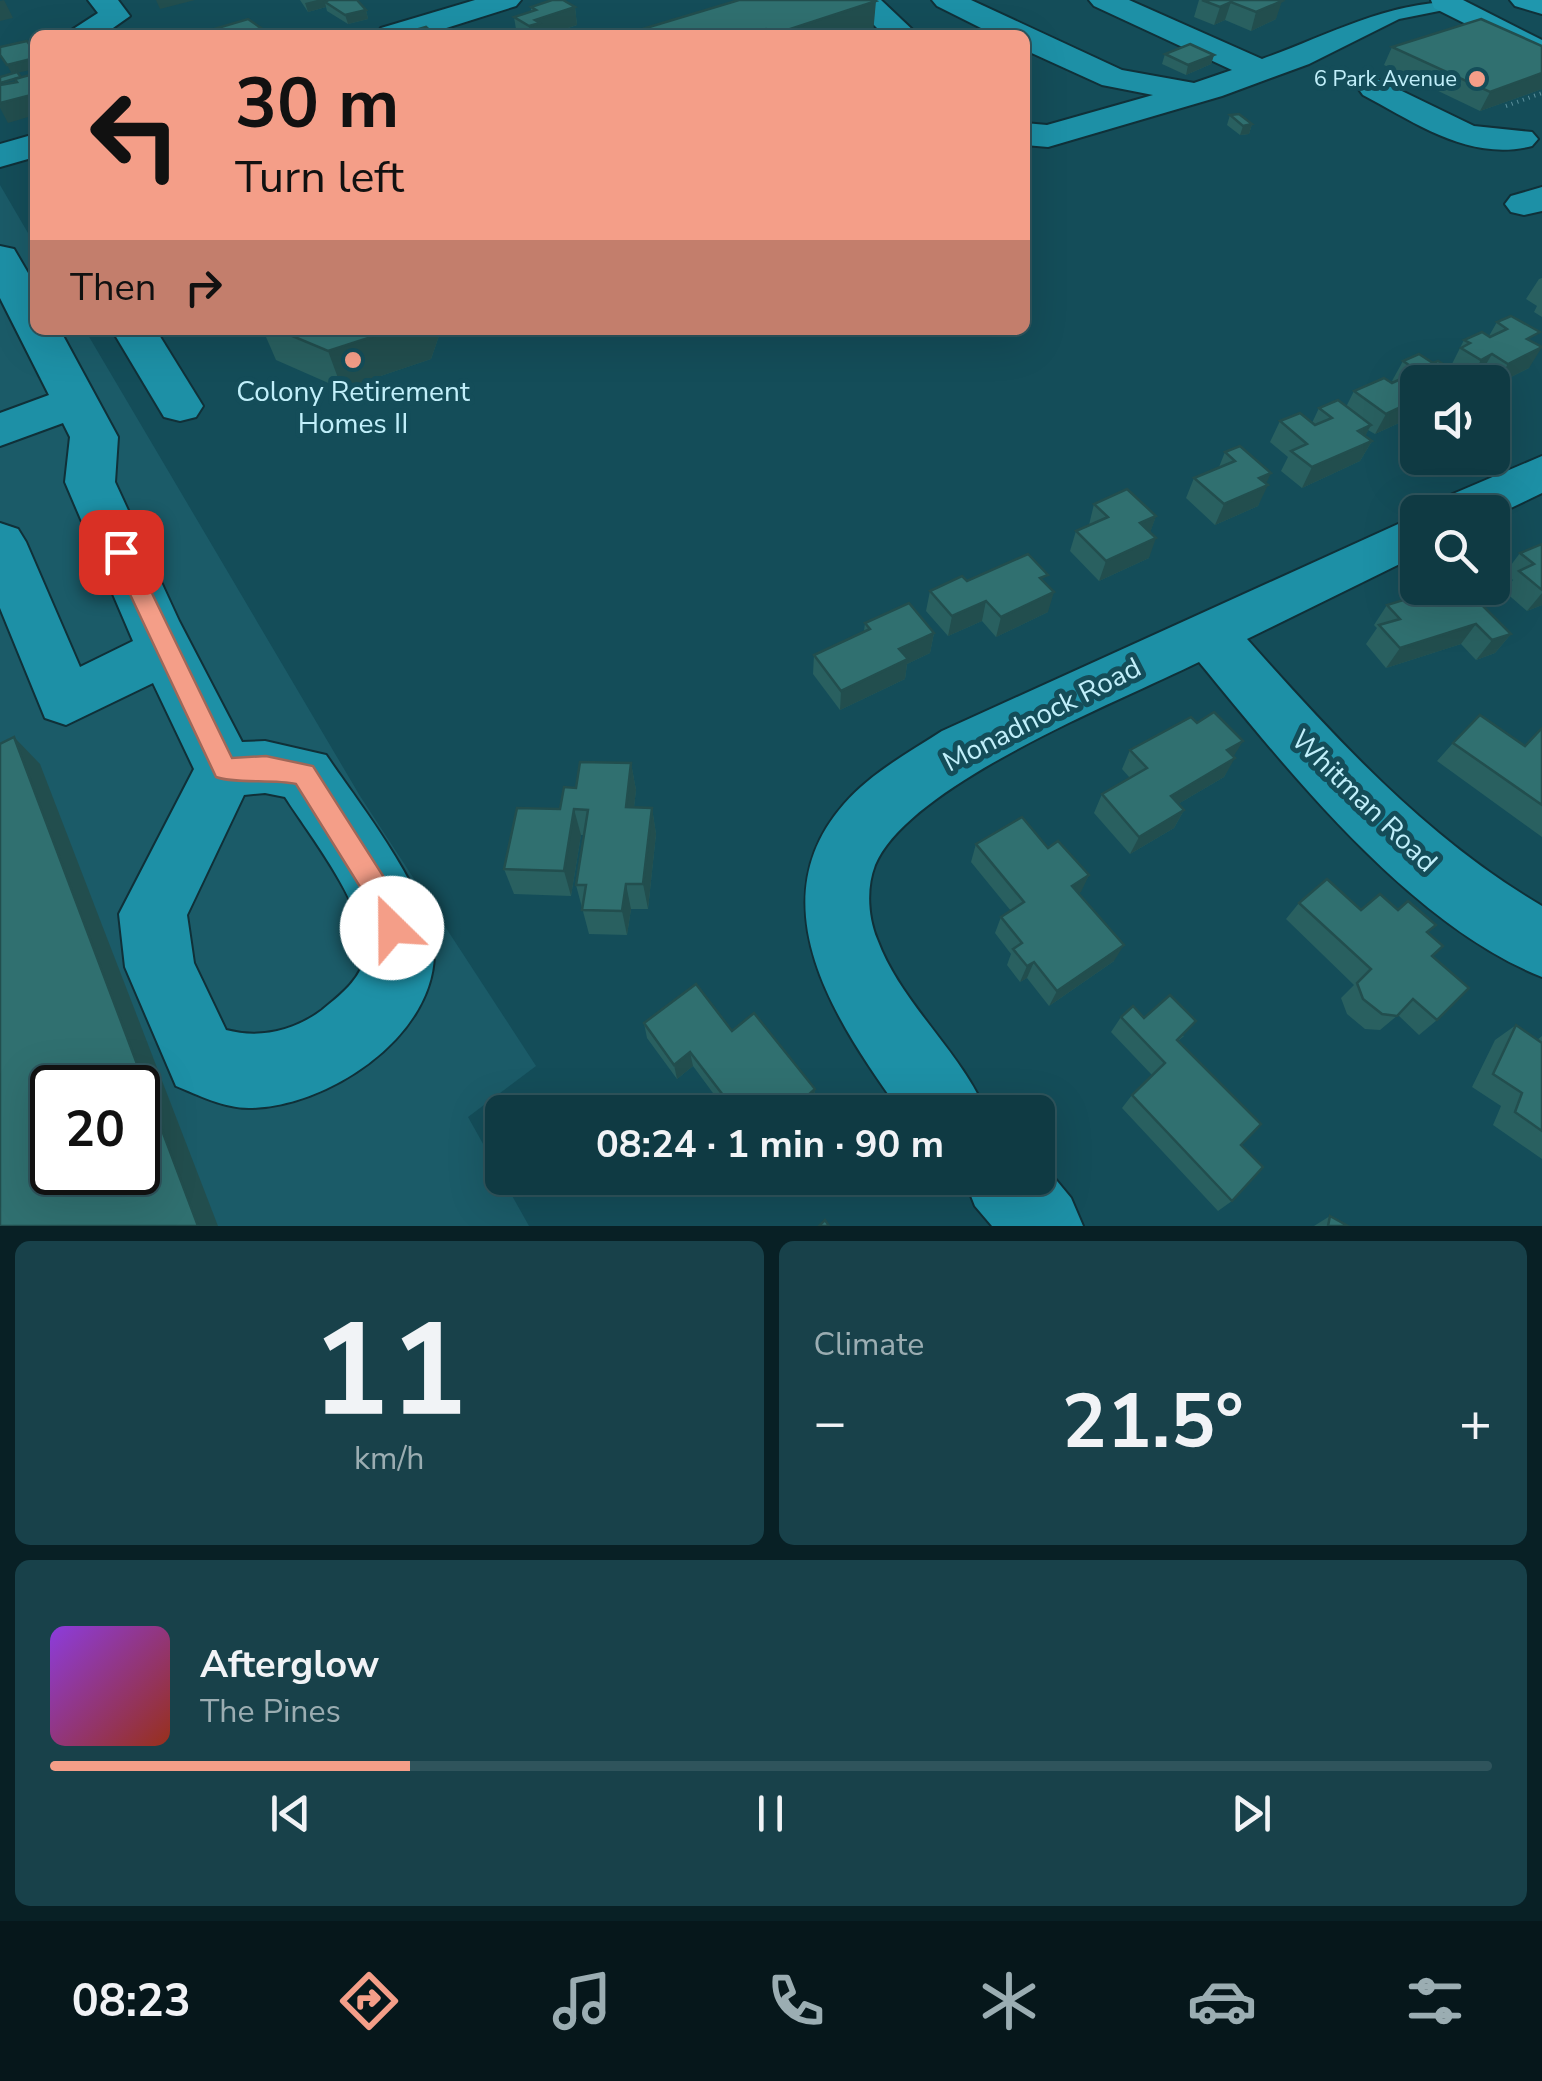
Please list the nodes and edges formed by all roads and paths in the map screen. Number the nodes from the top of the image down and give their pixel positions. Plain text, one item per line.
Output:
1 (103, 0) edge
2 (404, 0) edge
3 (506, 0) edge
4 (864, 0) edge
5 (947, 0) edge
6 (1104, 0) edge
7 (1496, 0) edge
8 (1525, 0) edge
9 (1442, 1) edge
10 (1376, 6) edge
11 (1542, 6) edge
12 (432, 23) junction
13 (1542, 25) edge
14 (89, 30) edge
15 (409, 30) edge
16 (897, 30) edge
17 (1010, 30) edge
18 (1030, 40) edge
19 (1126, 48) dead end
20 (1542, 52) edge
21 (1261, 71) junction
22 (1150, 86) junction
23 (1375, 88) dead end
24 (1210, 89) junction
25 (1030, 117) edge
26 (1030, 131) edge
27 (1030, 134) edge
28 (1535, 139) edge
29 (0, 258) edge
30 (30, 314) edge
31 (41, 335) edge
32 (137, 335) edge
33 (76, 401) junction
34 (180, 406) dead end
35 (0, 430) edge
36 (1542, 473) edge
37 (1495, 495) edge
38 (0, 542) edge
39 (1400, 542) edge
40 (1208, 633) junction
41 (166, 650) junction
42 (225, 770) junction
43 (1542, 944) edge
44 (936, 1095) edge
45 (1017, 1195) edge
46 (1043, 1226) edge

1 - 14 street
2 - 12 street
3 - 12 street
4 - 16 street
5 - 17 street
6 - 21 street
7 - 13 main road
8 - 11 main road
9 - 10 street
9 - 13 main road
9 - 20 main road
10 - 21 street
12 - 15 street
18 - 22 street
19 - 22 street
21 - 24 street
22 - 24 street
23 - 28 street
24 - 27 street
25 - 26 street
29 - 30 street
31 - 33 street
32 - 34 street
33 - 35 street
33 - 41 street
36 - 37 street
38 - 41 street
39 - 40 street, Monadnock Road
40 - 43 street, Whitman Road
40 - 44 street, Monadnock Road
41 - 42 street
42 - 42 street
45 - 46 street

